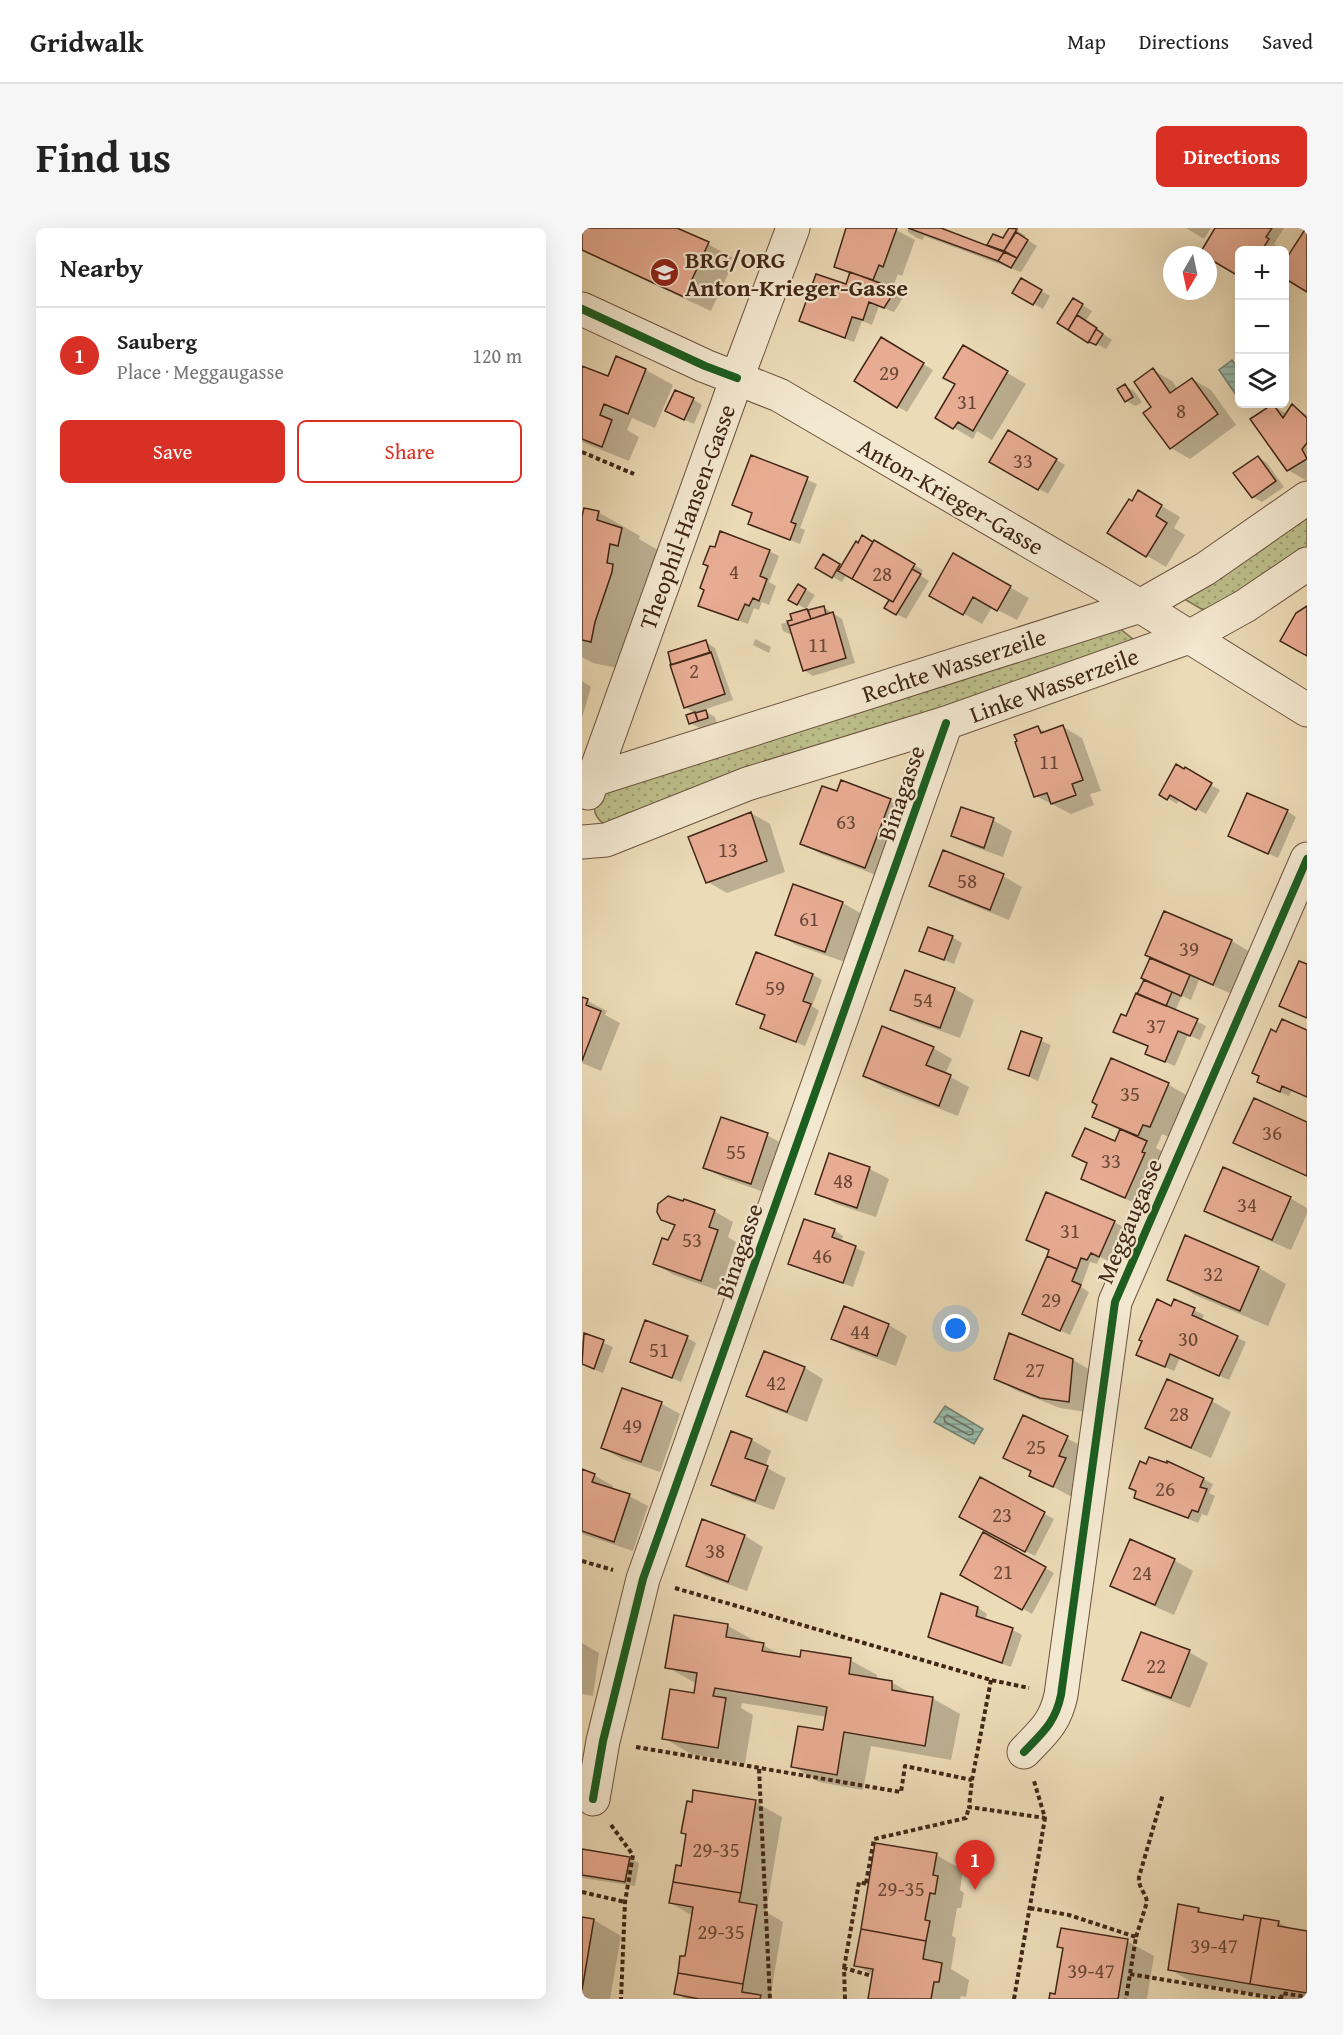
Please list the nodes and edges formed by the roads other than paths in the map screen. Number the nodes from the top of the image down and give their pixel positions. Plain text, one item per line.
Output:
1 (793, 228) edge
2 (582, 309) edge
3 (736, 378) junction
4 (1307, 498) edge
5 (1307, 564) edge
6 (1140, 606) junction
7 (1189, 637) junction
8 (1307, 710) edge
9 (946, 723) junction
10 (586, 792) edge
11 (582, 842) edge
12 (1307, 859) edge
13 (1024, 1752) road end
14 (593, 1799) road end

1 - 3 street, Theophil-Hansen-Gasse
2 - 3 street, Anton-Krieger-Gasse
3 - 6 street, Anton-Krieger-Gasse
3 - 10 street, Theophil-Hansen-Gasse
4 - 6 street, Rechte Wasserzeile
5 - 7 street, Linke Wasserzeile
6 - 7 street, Anton-Krieger-Gasse
6 - 10 street, Rechte Wasserzeile
7 - 8 street, Anton-Krieger-Gasse
7 - 9 street, Linke Wasserzeile
9 - 11 street, Linke Wasserzeile
9 - 14 street, Binagasse
12 - 13 street, Meggaugasse

